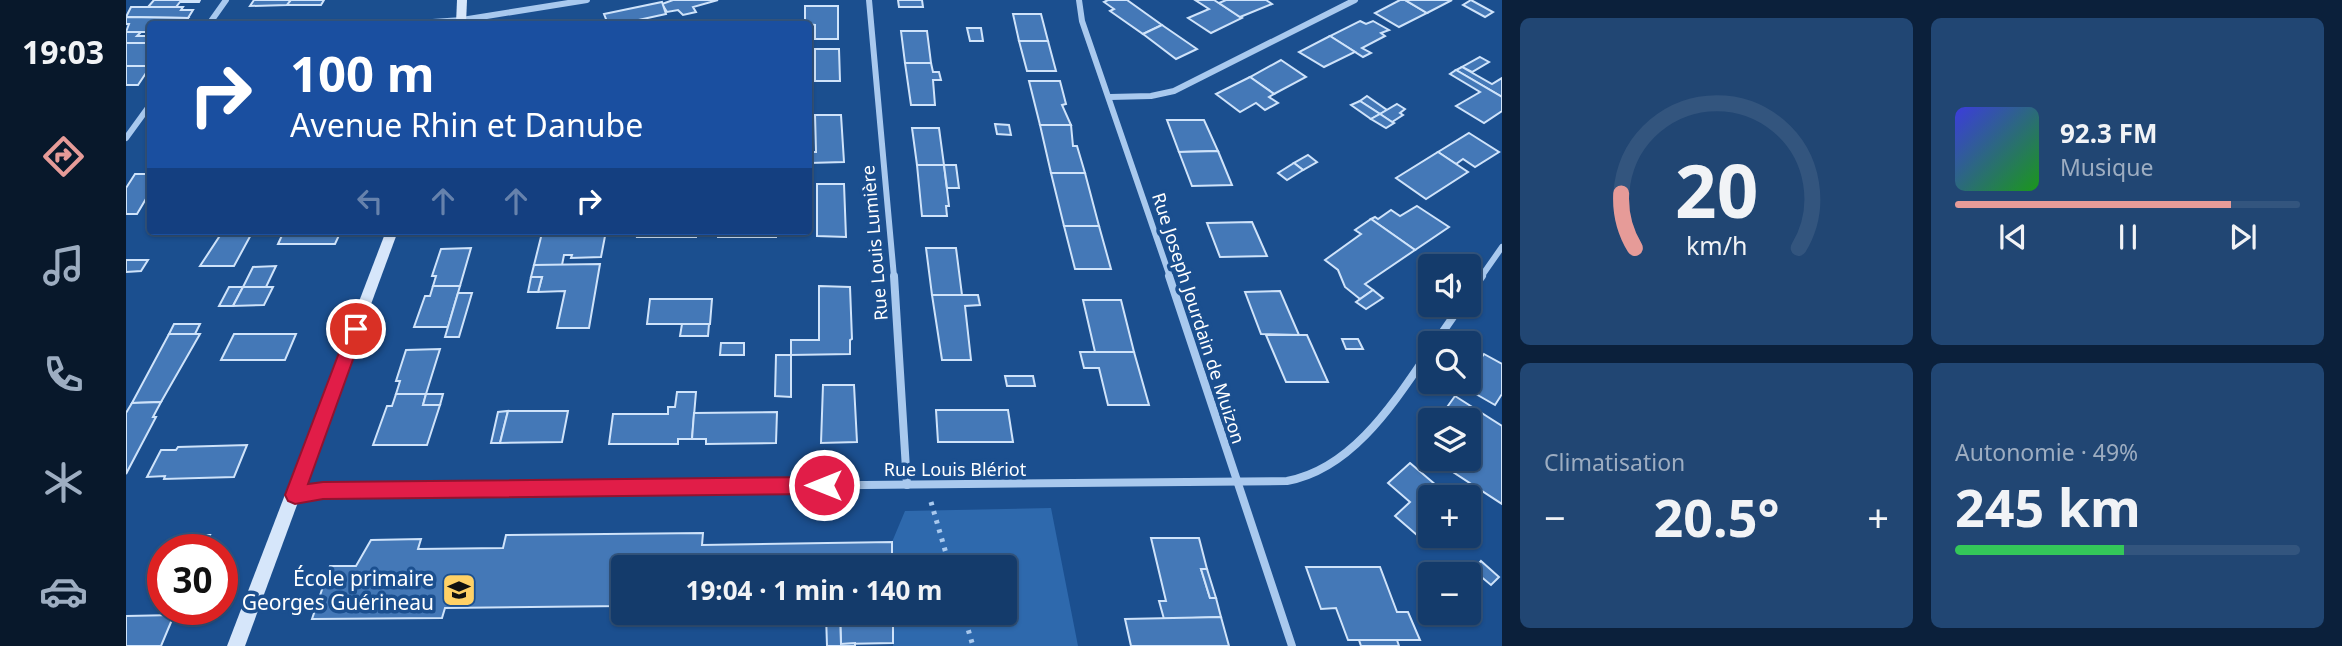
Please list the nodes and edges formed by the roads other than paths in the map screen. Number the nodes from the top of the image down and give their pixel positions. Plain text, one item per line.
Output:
1 (226, 0) edge
2 (462, 0) edge
3 (587, 0) edge
4 (869, 0) edge
5 (1079, 0) edge
6 (1355, 0) edge
7 (211, 21) edge
8 (462, 21) edge
9 (468, 21) edge
10 (1110, 97) junction
11 (147, 109) edge
12 (126, 138) edge
13 (391, 235) edge
14 (1502, 247) edge
15 (1481, 277) edge
16 (1418, 367) edge
17 (1238, 482) junction
18 (907, 485) junction
19 (295, 495) junction
20 (236, 646) edge
21 (1292, 646) edge

1 - 7 street
2 - 8 street
3 - 9 street
4 - 18 street, Rue Louis Lumière
5 - 10 street, Rue Joseph Jourdain de Muizon
6 - 10 street
10 - 17 street, Rue Joseph Jourdain de Muizon
11 - 12 street
13 - 19 street
14 - 15 street
16 - 17 street, Rue Louis Blériot
17 - 18 street, Rue Louis Blériot
17 - 21 street, Rue Joseph Jourdain de Muizon
18 - 19 street, Rue Louis Blériot
19 - 20 street

